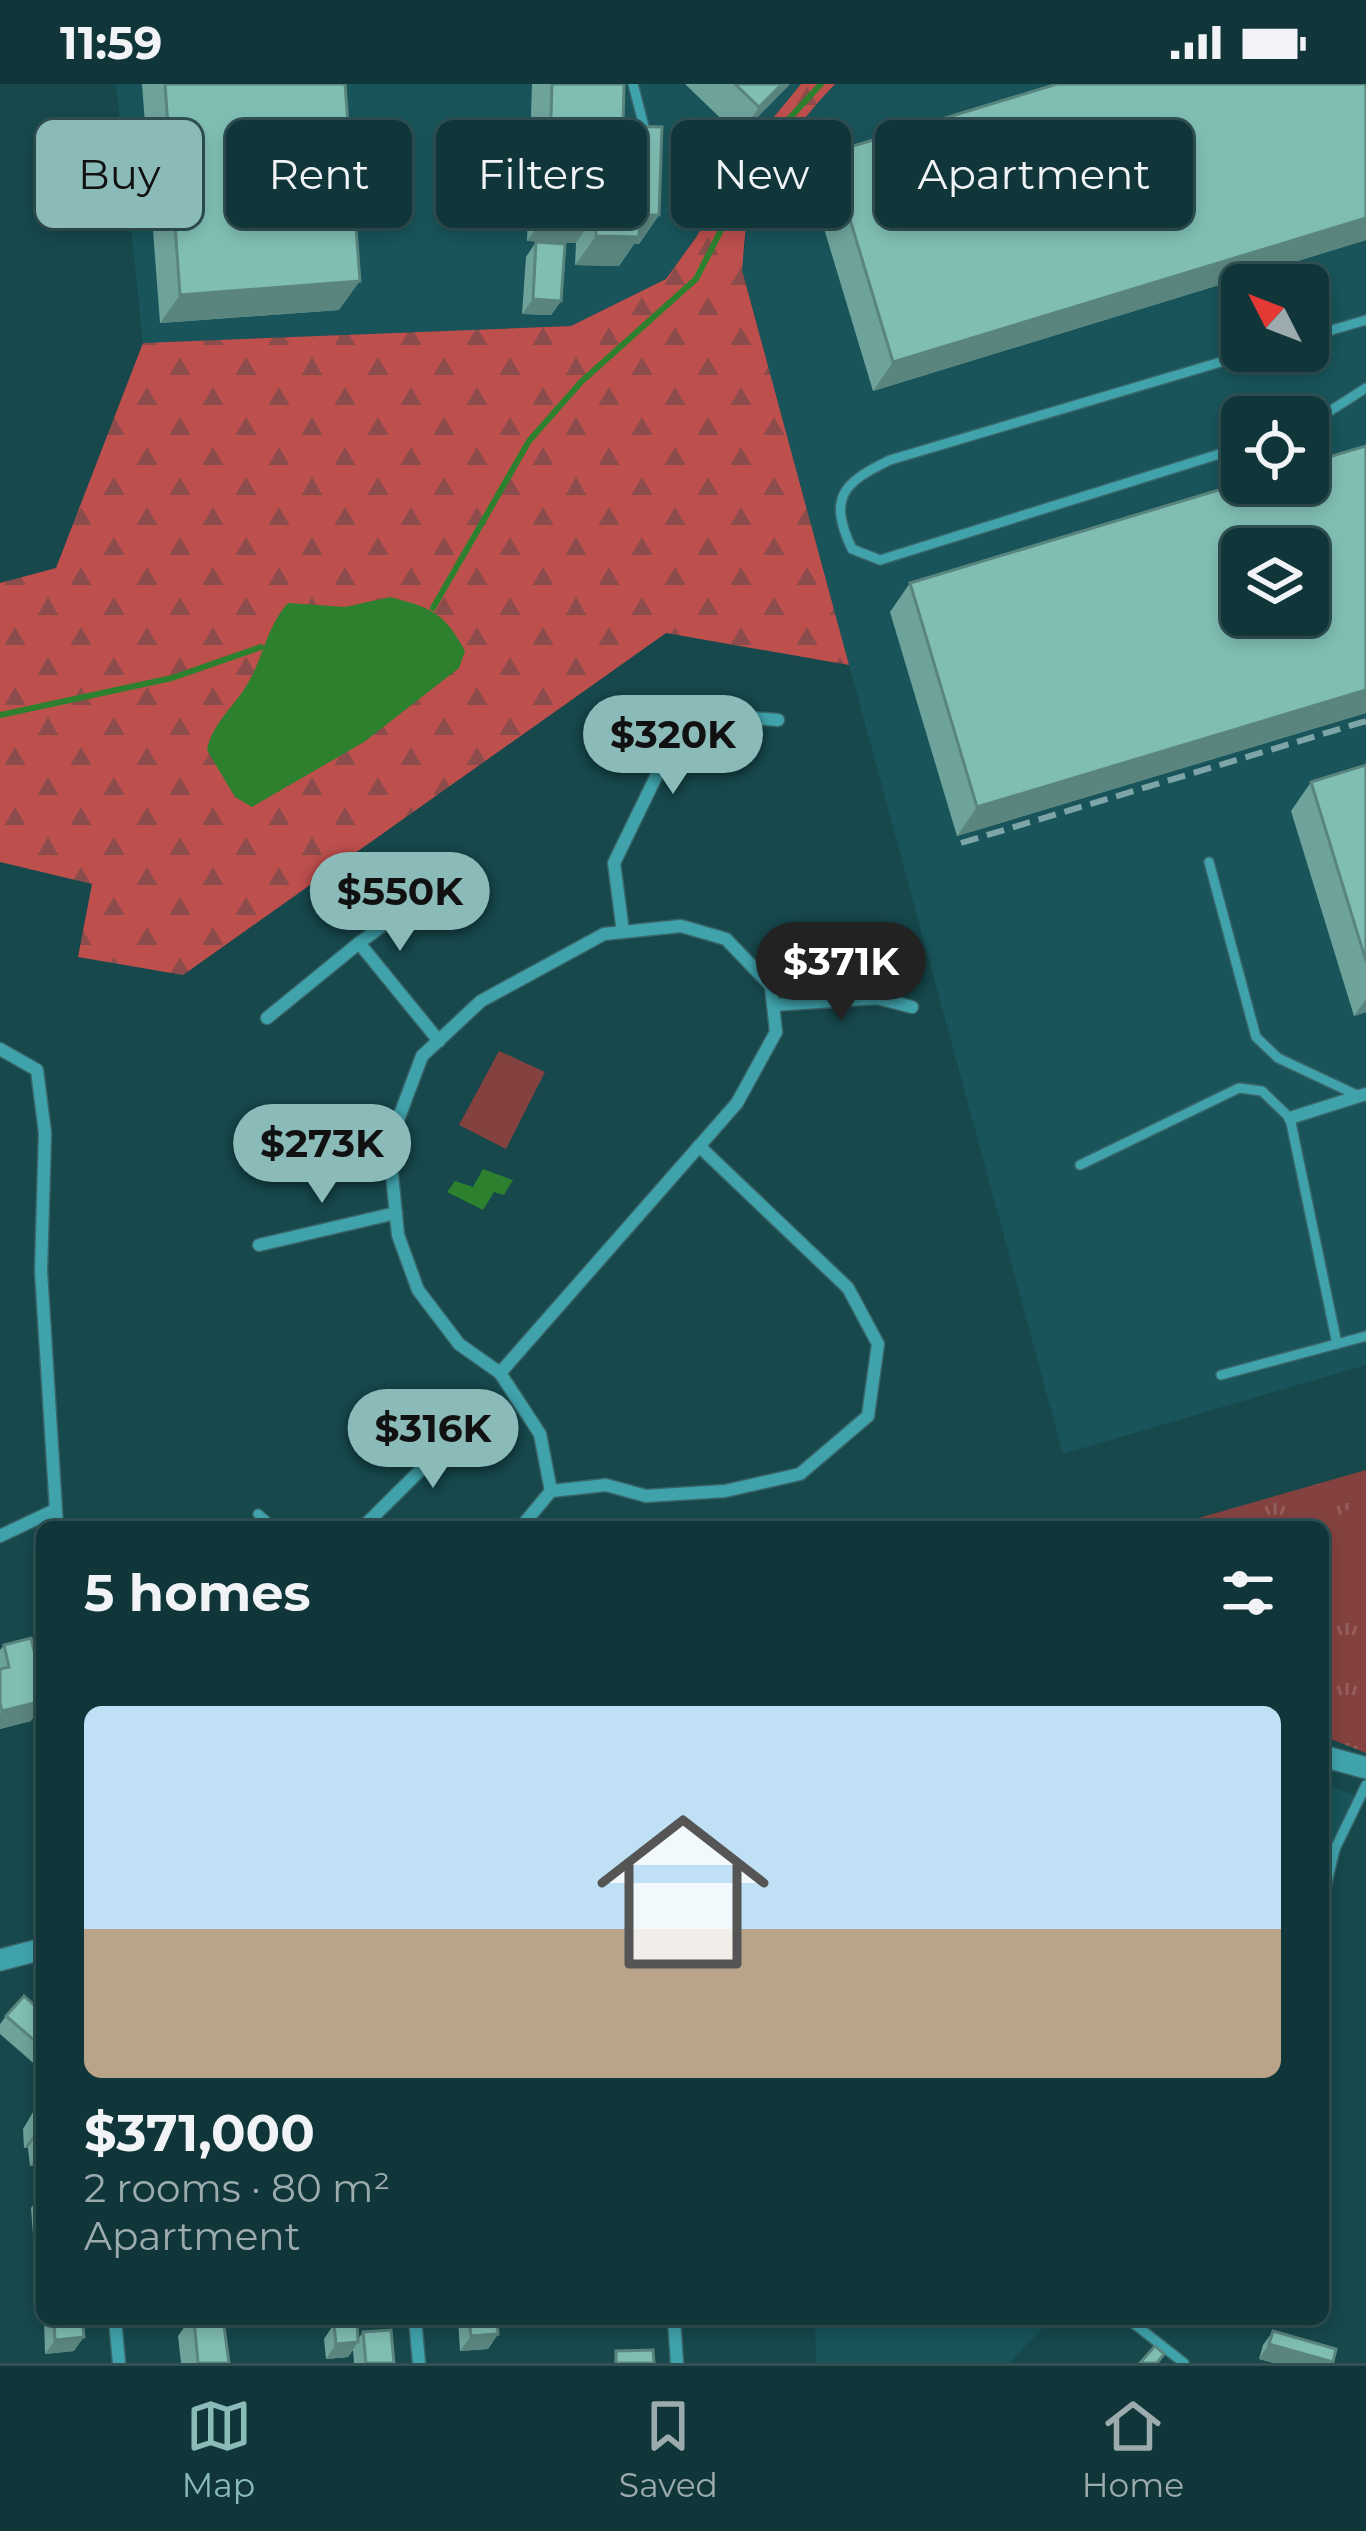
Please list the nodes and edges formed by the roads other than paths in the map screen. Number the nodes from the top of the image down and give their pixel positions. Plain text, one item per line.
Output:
1 (633, 84) edge
2 (650, 149) edge
3 (1366, 320) edge
4 (1329, 331) edge
5 (1221, 362) edge
6 (1366, 388) edge
7 (1329, 412) edge
8 (1221, 454) edge
9 (778, 720) dead end
10 (1209, 862) dead end
11 (447, 879) dead end
12 (622, 932) junction
13 (359, 943) junction
14 (773, 1005) junction
15 (912, 1007) dead end
16 (267, 1018) dead end
17 (439, 1041) junction
18 (0, 1049) edge
19 (1362, 1095) edge
20 (1290, 1118) junction
21 (699, 1146) junction
22 (1080, 1165) dead end
23 (396, 1213) junction
24 (259, 1245) dead end
25 (1366, 1336) edge
26 (1337, 1344) junction
27 (500, 1373) junction
28 (1221, 1375) dead end
29 (470, 1421) dead end
30 (550, 1491) junction
31 (55, 1510) junction
32 (258, 1514) dead end
33 (56, 1521) edge
34 (266, 1521) edge
35 (369, 1521) edge
36 (525, 1521) edge
37 (0, 1536) edge
38 (1329, 1758) edge
39 (1366, 1768) edge
40 (1366, 1785) edge
41 (1329, 1850) edge
42 (36, 1951) edge
43 (0, 1960) edge
44 (116, 2325) edge
45 (416, 2325) edge
46 (674, 2325) edge
47 (1136, 2325) edge
48 (119, 2363) edge
49 (419, 2363) edge
50 (677, 2363) edge
51 (1184, 2363) edge

1 - 2 lane
3 - 4 lane
5 - 8 lane
6 - 7 lane
9 - 12 street
10 - 19 lane
11 - 13 street
12 - 14 street
12 - 17 street
13 - 16 street
13 - 17 street
14 - 15 street
14 - 21 street
17 - 23 street
18 - 31 street
19 - 20 street
20 - 22 lane
20 - 26 lane
21 - 27 street
21 - 30 street
23 - 24 street
23 - 27 street
25 - 26 lane
26 - 28 lane
27 - 30 street
29 - 35 street
30 - 36 street
31 - 33 street
31 - 37 street
32 - 34 lane
38 - 39 street
40 - 41 lane
42 - 43 street
44 - 48 street
45 - 49 street
46 - 50 street
47 - 51 lane

